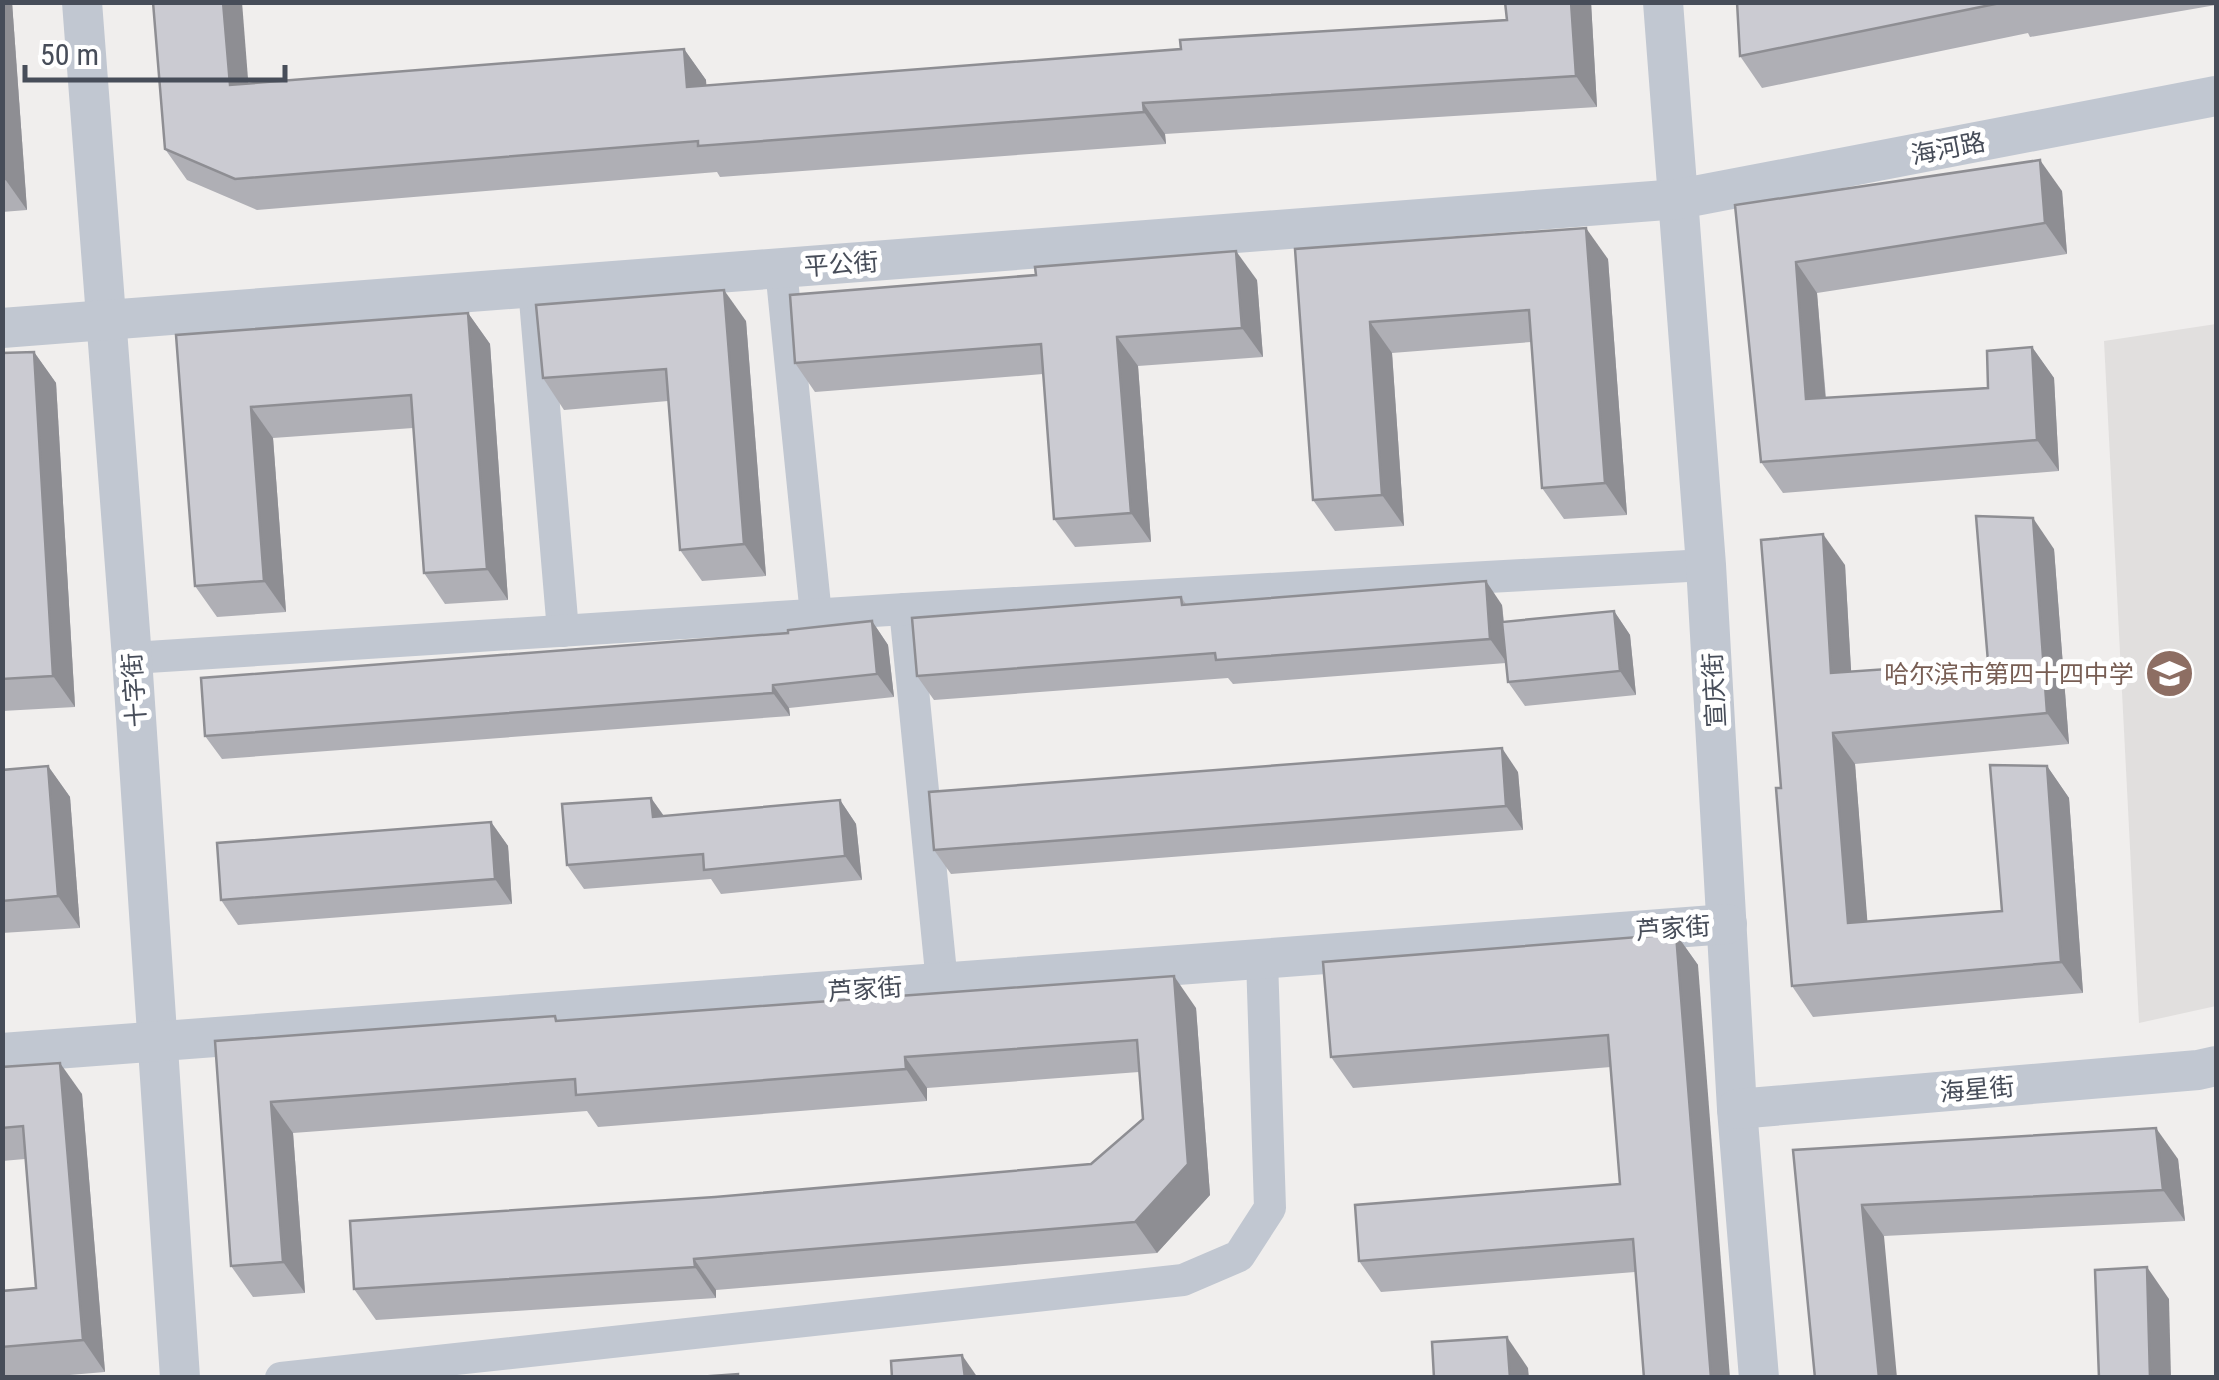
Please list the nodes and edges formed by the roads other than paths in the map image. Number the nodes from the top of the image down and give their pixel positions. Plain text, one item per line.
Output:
1 (82, 2) edge
2 (1663, 2) edge
3 (2216, 96) edge
4 (1679, 199) junction
5 (781, 268) junction
6 (534, 288) junction
7 (106, 320) junction
8 (2, 328) edge
9 (1706, 564) junction
10 (905, 609) junction
11 (816, 614) junction
12 (563, 631) junction
13 (132, 658) junction
14 (1727, 924) junction
15 (1262, 959) junction
16 (942, 983) junction
17 (158, 1042) junction
18 (2, 1053) edge
19 (2216, 1066) edge
20 (1737, 1109) junction
21 (180, 1378) edge
22 (281, 1378) edge
23 (1759, 1378) edge

1 - 7 street, 十字街
2 - 4 street, 宣庆街
3 - 4 street, 海河路
4 - 5 street, 平公街
4 - 9 street, 宣庆街
5 - 6 street, 平公街
5 - 11 street
6 - 7 street, 平公街
6 - 12 street
7 - 8 street, 平公街
7 - 13 street, 十字街
9 - 10 street
9 - 14 street, 宣庆街
10 - 11 street
10 - 16 street
11 - 12 street
12 - 13 street
13 - 17 street, 十字街
14 - 15 street, 芦家街
14 - 20 street, 宣庆街
15 - 16 street, 芦家街
15 - 22 street
16 - 17 street, 芦家街
17 - 18 street, 芦家街
17 - 21 street, 十字街
19 - 20 street, 海星街
20 - 23 street, 宣庆街

